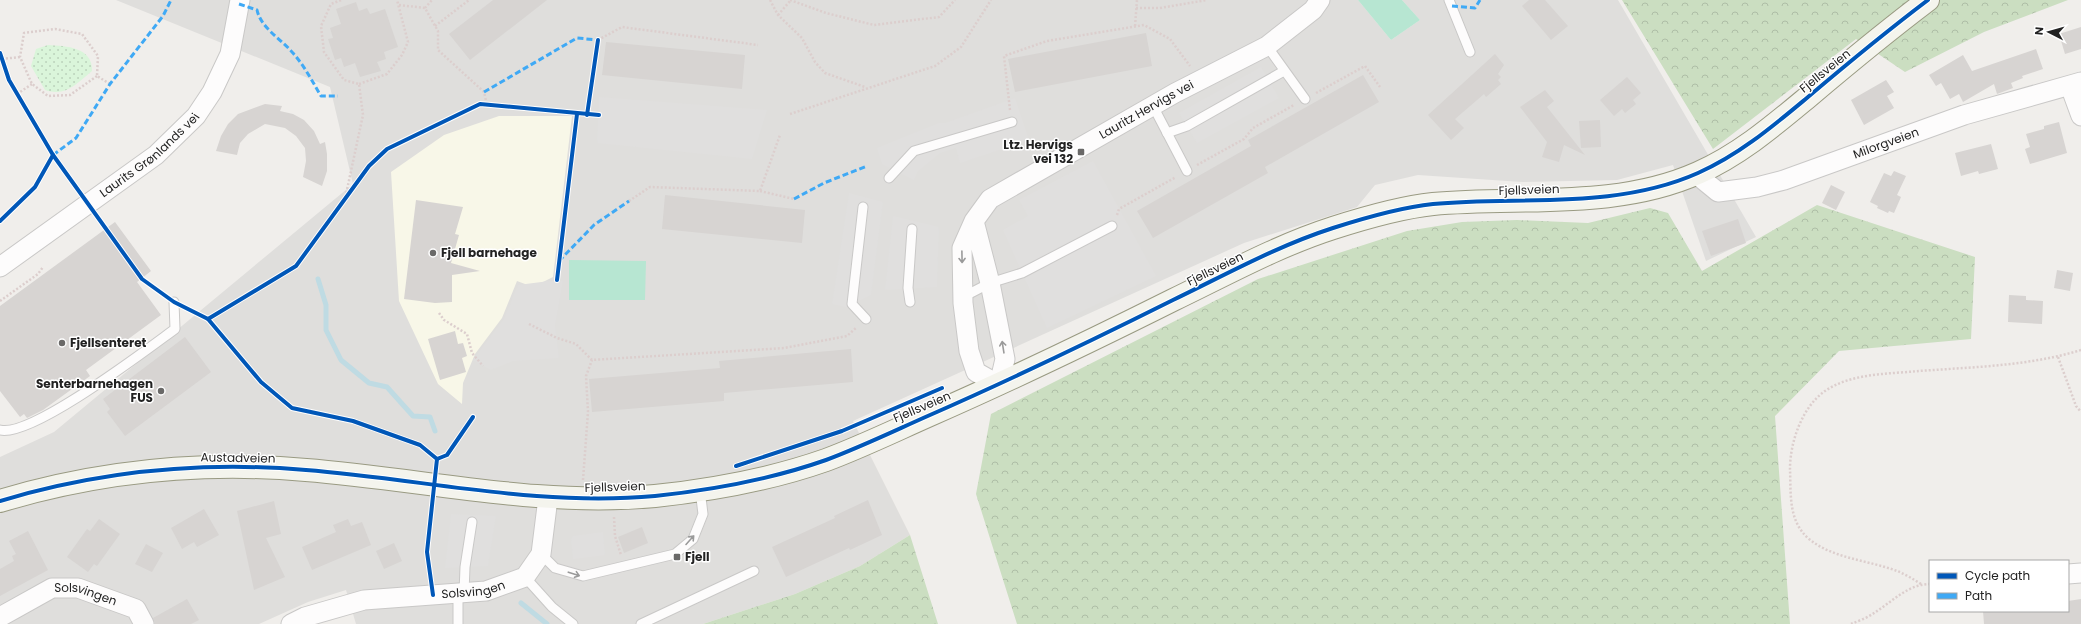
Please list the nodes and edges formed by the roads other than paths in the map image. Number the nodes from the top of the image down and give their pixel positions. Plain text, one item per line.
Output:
1 (240, 0) edge
2 (1320, 0) edge
3 (1449, 0) edge
4 (1928, 0) edge
5 (1267, 46) junction
6 (1470, 52) dead end
7 (1284, 71) junction
8 (2076, 84) edge
9 (1305, 99) road end
10 (1153, 106) junction
11 (2081, 116) edge
12 (1012, 122) road end
13 (1167, 133) junction
14 (1187, 171) road end
15 (1696, 174) junction
16 (889, 178) dead end
17 (862, 207) dead end
18 (974, 221) junction
19 (1112, 226) road end
20 (912, 229) dead end
21 (0, 268) edge
22 (990, 283) junction
23 (963, 297) junction
24 (174, 302) dead end
25 (910, 302) dead end
26 (866, 318) road end
27 (999, 385) junction
28 (0, 430) edge
29 (700, 490) junction
30 (479, 491) joint
31 (548, 498) junction
32 (0, 501) edge
33 (472, 522) dead end
34 (541, 554) junction
35 (754, 570) dead end
36 (2081, 573) edge
37 (2069, 574) edge
38 (525, 577) junction
39 (461, 593) junction
40 (0, 617) edge
41 (144, 624) edge
42 (291, 624) edge
43 (458, 624) edge
44 (573, 624) edge
45 (641, 624) edge

1 - 21 street, Laurits Grønlands vei
2 - 5 street, Lauritz Hervigs vei
3 - 6 lane
4 - 15 main road, Fjellsveien
5 - 7 lane
5 - 10 street, Lauritz Hervigs vei
7 - 9 lane
7 - 13 lane
8 - 11 street
8 - 15 street, Milorgveien
10 - 13 lane
10 - 18 street, Lauritz Hervigs vei
12 - 16 lane
13 - 14 lane
15 - 27 main road, Fjellsveien
17 - 26 lane
18 - 22 street
18 -> 23 street, Lauritz Hervigs vei
19 - 22 lane
20 - 25 lane
22 - 23 lane
27 -> 22 street
23 - 27 street, Lauritz Hervigs vei
24 - 28 lane
27 - 29 main road, Fjellsveien
29 - 31 main road, Fjellsveien
34 -> 29 lane
30 - 31 main road, Fjellsveien
30 - 32 main road, Austadveien
31 - 34 street
33 - 39 lane
34 - 38 street
35 - 45 lane
36 - 37 street
38 - 39 street, Solsvingen
38 - 44 lane
39 - 42 street, Solsvingen
39 - 43 lane
40 - 41 street, Solsvingen

